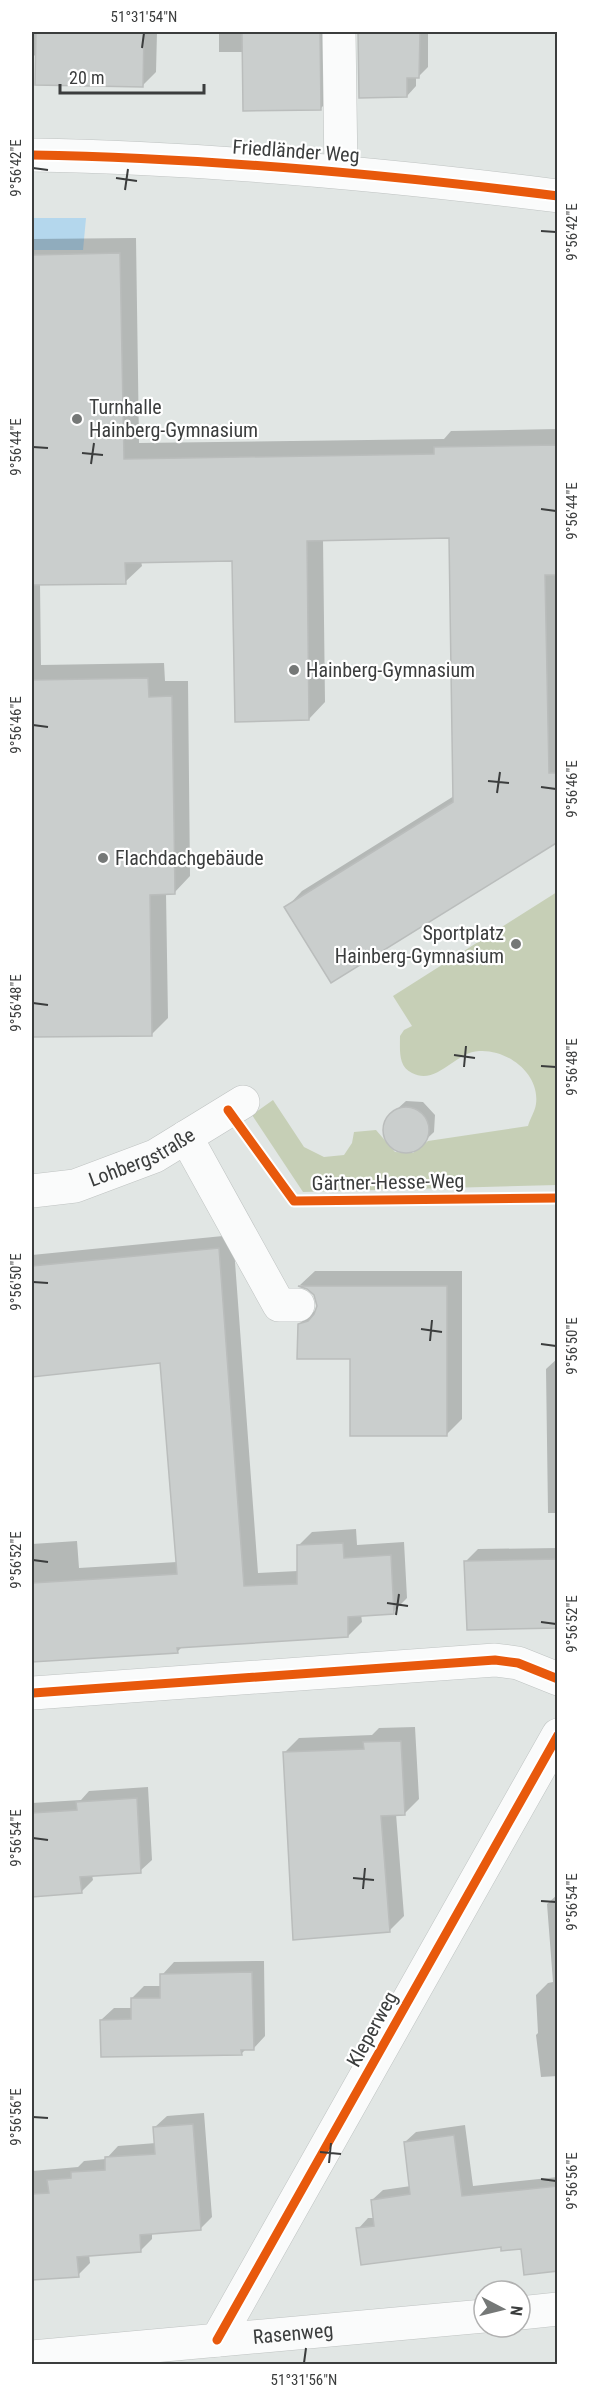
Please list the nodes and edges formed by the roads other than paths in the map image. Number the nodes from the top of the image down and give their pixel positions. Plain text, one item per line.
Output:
1 (339, 32) edge
2 (32, 156) edge
3 (341, 172) junction
4 (558, 196) edge
5 (243, 1102) dead end
6 (186, 1137) junction
7 (32, 1191) edge
8 (298, 1305) dead end
9 (558, 1679) edge
10 (33, 1693) dead end
11 (558, 1735) edge
12 (558, 2309) edge
13 (532, 2312) edge
14 (472, 2317) edge
15 (217, 2340) junction
16 (32, 2357) edge

1 - 3 street
2 - 3 street, Friedländer Weg
3 - 4 street, Friedländer Weg
5 - 6 street, Lohbergstraße
6 - 7 street, Lohbergstraße
6 - 8 street
9 - 10 street
11 - 15 street, Kleperweg
12 - 13 street
14 - 15 street, Rasenweg
15 - 16 street, Rasenweg

